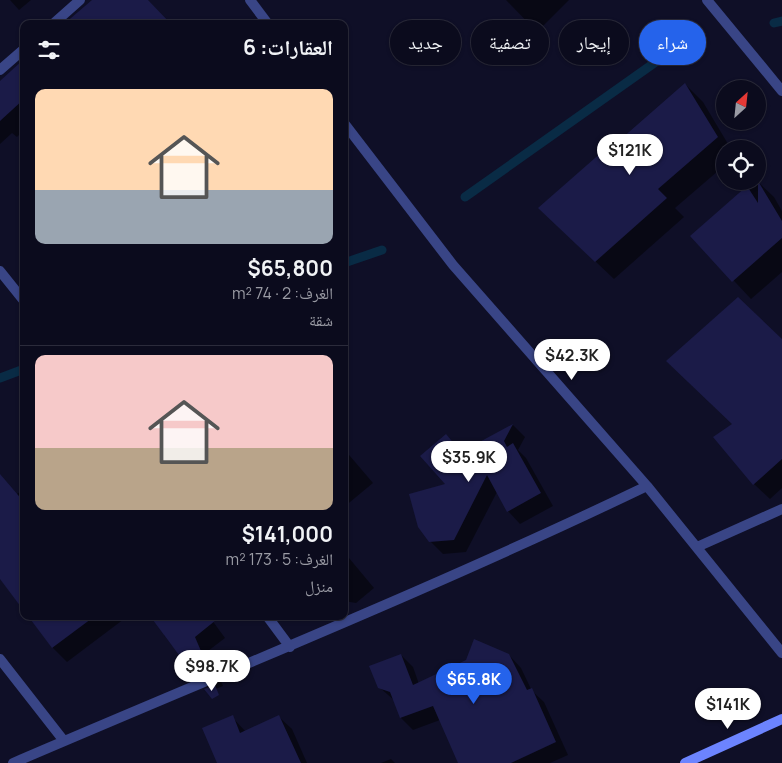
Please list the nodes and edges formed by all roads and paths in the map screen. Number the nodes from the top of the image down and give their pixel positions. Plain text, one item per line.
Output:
1 (80, 0) edge
2 (250, 0) edge
3 (707, 0) edge
4 (57, 20) edge
5 (265, 20) edge
6 (20, 52) edge
7 (0, 70) edge
8 (782, 91) edge
9 (348, 128) edge
10 (0, 271) edge
11 (20, 296) edge
12 (647, 486) junction
13 (782, 509) edge
14 (696, 547) junction
15 (271, 620) edge
16 (290, 647) junction
17 (782, 653) edge
18 (0, 659) edge
19 (782, 719) edge
20 (64, 741) junction
21 (13, 763) edge
22 (685, 763) edge

1 - 4 street
2 - 5 street
3 - 8 street
6 - 7 street
9 - 12 street
10 - 11 street
12 - 14 street
12 - 16 street
13 - 14 street
14 - 17 street
15 - 16 street
16 - 20 street
18 - 20 street
19 - 22 street
20 - 21 street

